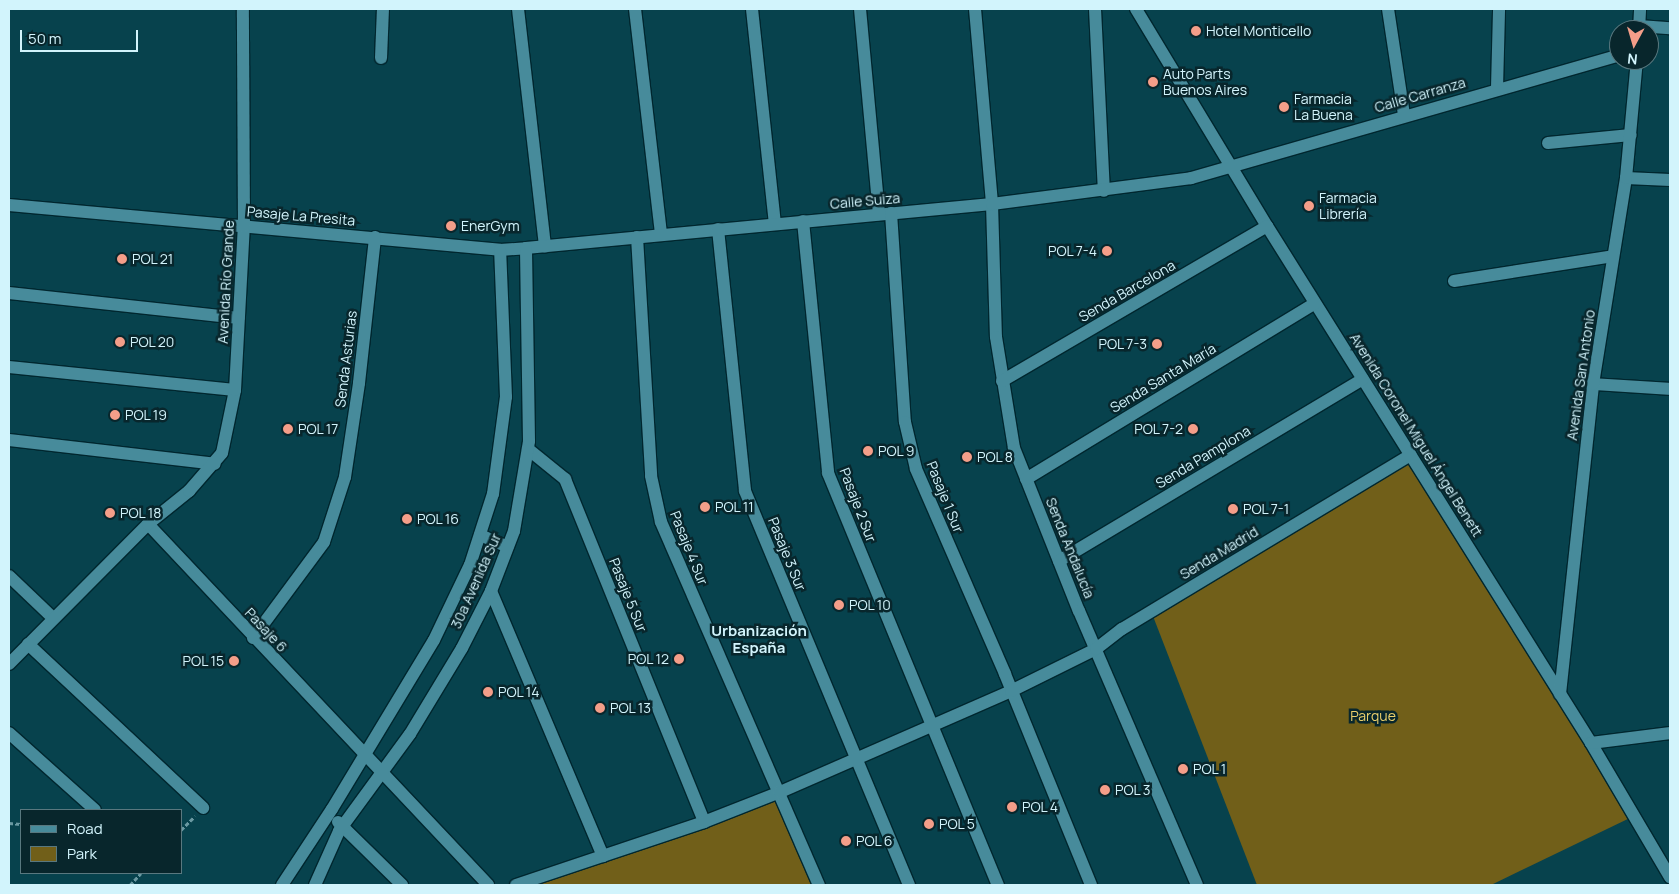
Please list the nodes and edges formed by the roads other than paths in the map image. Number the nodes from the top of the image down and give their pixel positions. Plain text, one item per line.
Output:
1 (243, 9) edge
2 (383, 9) edge
3 (518, 9) edge
4 (635, 9) edge
5 (752, 9) edge
6 (860, 9) edge
7 (975, 9) edge
8 (1095, 9) edge
9 (1136, 9) edge
10 (1388, 9) edge
11 (1499, 9) edge
12 (381, 58) dead end
13 (1609, 58) edge
14 (1636, 70) edge
15 (1497, 88) junction
16 (1404, 115) junction
17 (1631, 135) junction
18 (1548, 143) dead end
19 (1231, 164) junction
20 (1626, 178) junction
21 (1670, 180) edge
22 (1104, 191) junction
23 (992, 204) junction
24 (9, 205) edge
25 (885, 214) junction
26 (802, 222) junction
27 (775, 224) junction
28 (244, 226) junction
29 (1267, 226) junction
30 (718, 229) junction
31 (661, 235) junction
32 (375, 237) junction
33 (637, 237) junction
34 (545, 246) junction
35 (526, 248) junction
36 (500, 250) junction
37 (1613, 256) junction
38 (1454, 281) dead end
39 (9, 293) edge
40 (1315, 303) junction
41 (239, 318) junction
42 (9, 367) edge
43 (1362, 378) junction
44 (1002, 381) junction
45 (1593, 384) junction
46 (1670, 389) edge
47 (235, 390) junction
48 (9, 440) edge
49 (528, 449) junction
50 (1411, 455) junction
51 (215, 464) junction
52 (1026, 479) junction
53 (148, 524) junction
54 (480, 535) junction
55 (508, 547) junction
56 (1059, 561) junction
57 (9, 576) edge
58 (491, 591) junction
59 (52, 617) junction
60 (253, 638) junction
61 (28, 644) junction
62 (1096, 649) junction
63 (9, 664) edge
64 (1011, 691) junction
65 (1560, 694) junction
66 (934, 725) junction
67 (1670, 733) edge
68 (9, 734) edge
69 (1591, 743) junction
70 (364, 755) junction
71 (857, 761) junction
72 (381, 774) junction
73 (780, 792) junction
74 (203, 808) road end
75 (93, 809) edge
76 (330, 814) junction
77 (704, 822) junction
78 (342, 827) junction
79 (603, 856) junction
80 (1670, 877) edge
81 (282, 885) edge
82 (315, 885) edge
83 (402, 885) edge
84 (488, 885) edge
85 (516, 885) edge
86 (819, 885) edge
87 (910, 885) edge
88 (998, 885) edge
89 (1091, 885) edge
90 (1197, 885) edge

1 - 28 street, Avenida Río Grande
2 - 12 street
3 - 34 street
4 - 31 street
5 - 27 street
6 - 25 street, Pasaje 1 Sur
7 - 23 street, Senda Andalucía
8 - 22 street
9 - 19 street, Avenida Coronel Miguel Ángel Benett
10 - 16 street
11 - 15 street
13 - 15 street, Calle Carranza
14 - 17 street, Avenida San Antonio
15 - 16 street, Calle Carranza
16 - 19 street, Calle Carranza
17 - 18 street
17 - 20 street, Avenida San Antonio
19 - 22 street, Calle Suiza
19 - 29 street, Avenida Coronel Miguel Ángel Benett
20 - 21 street
20 - 37 street, Avenida San Antonio
22 - 23 street, Calle Suiza
23 - 25 street, Calle Suiza
23 - 44 street, Senda Andalucía
24 - 28 street, Pasaje La Presita
25 - 26 street, Calle Suiza
25 - 64 street, Pasaje 1 Sur
26 - 27 street, Calle Suiza
26 - 66 street, Pasaje 2 Sur
27 - 30 street, Calle Suiza
28 - 32 street, Pasaje La Presita
28 - 41 street, Avenida Río Grande
29 - 40 street, Avenida Coronel Miguel Ángel Benett
29 - 44 street, Senda Barcelona
30 - 31 street, Calle Suiza
30 - 71 street, Pasaje 3 Sur
31 - 33 street, Calle Suiza
32 - 36 street, Pasaje La Presita
32 - 60 street, Senda Asturias
33 - 34 street, Calle Suiza
33 - 73 street, Pasaje 4 Sur
34 - 35 street, Calle Suiza
35 - 36 street, Calle Suiza
35 - 49 street, 30a Avenida Sur
36 - 54 street, 30a Avenida Sur
37 - 38 street
37 - 45 street, Avenida San Antonio
39 - 41 street
40 - 43 street, Avenida Coronel Miguel Ángel Benett
40 - 52 street, Senda Santa María
41 - 47 street, Avenida Río Grande
42 - 47 street
43 - 50 street, Avenida Coronel Miguel Ángel Benett
43 - 56 street, Senda Pamplona
44 - 52 street, Senda Andalucía
45 - 46 street
45 - 65 street, Avenida San Antonio
47 - 51 street, Avenida Río Grande
48 - 51 street
49 - 55 street, 30a Avenida Sur
49 - 77 street, Pasaje 5 Sur
50 - 62 street, Senda Madrid
50 - 65 street, Avenida Coronel Miguel Ángel Benett
51 - 53 street, Avenida Río Grande
52 - 56 street, Senda Andalucía
53 - 59 street, Avenida Río Grande
53 - 60 street, Pasaje 6
54 - 55 street
54 - 70 street, 30a Avenida Sur
55 - 58 street, 30a Avenida Sur
56 - 62 street, Senda Andalucía
57 - 59 street
58 - 72 street, 30a Avenida Sur
58 - 79 street
59 - 61 street, Avenida Río Grande
60 - 70 street, Pasaje 6
61 - 63 street, Avenida Río Grande
61 - 74 street
62 - 64 street, Senda Madrid
62 - 90 street, Senda Andalucía
64 - 66 street, Senda Madrid
64 - 89 street, Pasaje 1 Sur
65 - 69 street, Avenida Coronel Miguel Ángel Benett
66 - 71 street, Senda Madrid
66 - 88 street, Pasaje 2 Sur
67 - 69 street
68 - 75 street
69 - 80 street, Avenida Coronel Miguel Ángel Benett
70 - 72 street, Pasaje 6
70 - 76 street, 30a Avenida Sur
71 - 73 street, Senda Madrid
71 - 87 street, Pasaje 3 Sur
72 - 78 street, 30a Avenida Sur
72 - 84 street, Pasaje 6
73 - 77 street, Senda Madrid
73 - 86 street, Pasaje 4 Sur
76 - 78 street
76 - 81 street, 30a Avenida Sur
77 - 79 street, Senda Madrid
78 - 82 street, 30a Avenida Sur
78 - 83 street
79 - 85 street, Senda Madrid

